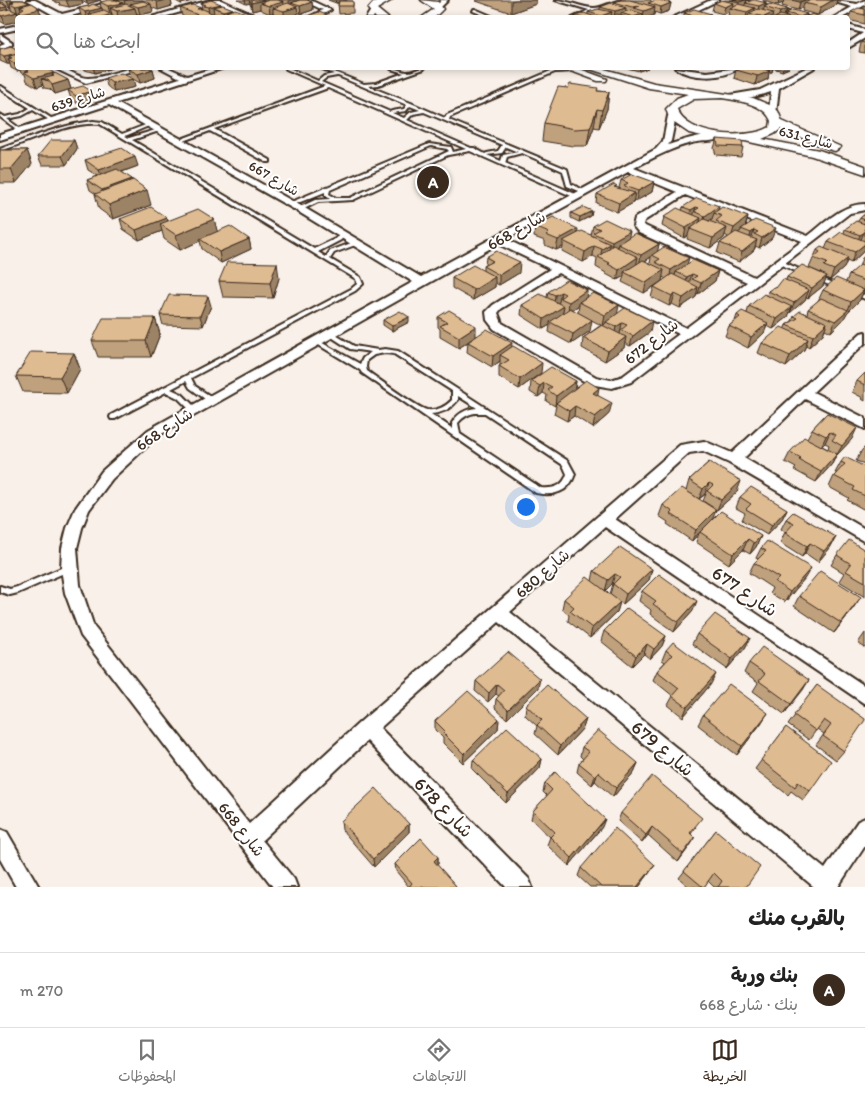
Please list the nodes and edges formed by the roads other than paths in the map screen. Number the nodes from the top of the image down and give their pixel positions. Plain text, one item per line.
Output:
1 (30, 0) edge
2 (124, 0) edge
3 (216, 0) edge
4 (306, 0) edge
5 (388, 0) edge
6 (425, 0) edge
7 (558, 0) edge
8 (621, 0) edge
9 (716, 0) edge
10 (737, 0) edge
11 (831, 0) edge
12 (865, 2) edge
13 (440, 6) edge
14 (857, 6) junction
15 (371, 9) edge
16 (474, 10) dead end
17 (594, 10) junction
18 (690, 11) junction
19 (55, 15) edge
20 (66, 15) edge
21 (163, 15) edge
22 (250, 15) edge
23 (317, 15) edge
24 (429, 15) edge
25 (487, 15) edge
26 (582, 15) edge
27 (681, 15) edge
28 (702, 15) edge
29 (796, 15) edge
30 (841, 15) edge
31 (15, 27) edge
32 (850, 28) edge
33 (0, 31) edge
34 (865, 34) edge
35 (0, 36) edge
36 (850, 45) edge
37 (0, 48) edge
38 (62, 70) edge
39 (132, 70) edge
40 (168, 70) edge
41 (213, 70) edge
42 (292, 70) edge
43 (324, 70) edge
44 (329, 70) edge
45 (398, 70) edge
46 (416, 70) edge
47 (566, 70) edge
48 (574, 70) edge
49 (599, 70) edge
50 (687, 70) edge
51 (731, 70) edge
52 (806, 70) edge
53 (407, 73) junction
54 (340, 75) junction
55 (306, 76) junction
56 (185, 78) junction
57 (319, 82) junction
58 (364, 85) junction
59 (329, 86) junction
60 (0, 87) edge
61 (775, 88) junction
62 (0, 92) edge
63 (9, 93) junction
64 (716, 95) junction
65 (728, 96) junction
66 (110, 103) junction
67 (410, 104) junction
68 (666, 107) junction
69 (33, 108) junction
70 (426, 111) junction
71 (389, 112) junction
72 (2, 116) edge
73 (776, 117) junction
74 (405, 119) junction
75 (52, 120) junction
76 (446, 120) junction
77 (154, 127) junction
78 (210, 129) junction
79 (20, 130) junction
80 (123, 135) junction
81 (443, 136) junction
82 (0, 137) edge
83 (718, 137) junction
84 (739, 138) junction
85 (130, 139) junction
86 (178, 141) junction
87 (505, 144) junction
88 (431, 145) junction
89 (472, 148) junction
90 (0, 150) edge
91 (659, 151) junction
92 (525, 152) junction
93 (450, 154) junction
94 (484, 154) junction
95 (865, 158) edge
96 (268, 161) dead end
97 (503, 162) junction
98 (628, 169) junction
99 (865, 170) edge
100 (568, 178) junction
101 (546, 182) junction
102 (328, 189) junction
103 (685, 192) junction
104 (582, 194) junction
105 (336, 200) junction
106 (296, 207) junction
107 (865, 207) edge
108 (342, 234) junction
109 (499, 240) junction
110 (809, 240) junction
111 (356, 243) junction
112 (315, 251) junction
113 (328, 258) junction
114 (779, 262) junction
115 (559, 268) junction
116 (755, 281) junction
117 (421, 282) junction
118 (865, 297) edge
119 (329, 333) junction
120 (687, 333) junction
121 (865, 336) edge
122 (315, 341) junction
123 (379, 351) junction
124 (362, 368) junction
125 (188, 378) junction
126 (166, 389) junction
127 (455, 390) junction
128 (806, 394) junction
129 (211, 400) junction
130 (194, 410) junction
131 (487, 411) junction
132 (422, 412) junction
133 (113, 417) dead end
134 (865, 424) edge
135 (458, 436) junction
136 (734, 459) junction
137 (604, 519) junction
138 (865, 536) edge
139 (68, 568) junction
140 (0, 589) edge
141 (498, 612) junction
142 (865, 696) edge
143 (367, 728) junction
144 (865, 828) edge
145 (249, 838) junction
146 (0, 839) edge
147 (827, 886) edge
148 (28, 887) edge
149 (286, 887) edge
150 (521, 887) edge

1 - 19 street
2 - 20 street
3 - 21 street
3 - 22 street
4 - 23 street
5 - 15 main road
6 - 13 main road
7 - 17 street
8 - 17 street
9 - 18 street
10 - 29 street
11 - 14 street
12 - 14 street
13 - 24 main road
14 - 30 street
16 - 25 lane
17 - 26 street
18 - 27 street
18 - 28 street
31 - 33 street
32 - 34 street
34 - 36 street
35 - 37 street
38 - 39 street
40 - 56 street
41 - 56 street, شارع 639
42 - 55 lane
43 - 55 lane
44 - 54 lane
45 - 53 lane
46 - 53 lane
47 - 76 lane
48 - 68 main road
49 - 64 main road
50 - 51 street
52 - 61 street
53 - 58 lane
54 - 57 lane
54 - 58 lane
55 - 57 lane
56 - 66 street, شارع 639
57 - 59 lane
58 - 67 lane
59 - 71 lane
59 - 78 lane
60 - 63 lane
61 - 65 street
61 - 73 street
62 - 63 lane
63 - 69 lane
64 - 65 main road, شارع 631
64 - 68 main road, شارع 631
65 - 73 main road, شارع 631
66 - 75 street, شارع 639
66 - 77 street, شارع 667
67 - 70 lane
67 - 71 lane
68 - 83 main road
68 - 91 street
69 - 72 lane
69 - 75 lane
70 - 74 lane
70 - 76 lane
71 - 74 lane
72 - 79 lane
73 - 84 main road
73 - 95 main road, شارع 631
74 - 81 lane
75 - 79 street, شارع 639
76 - 87 lane
77 - 80 lane
77 - 85 lane
77 - 86 street, شارع 667
78 - 86 lane
78 - 96 lane
79 - 82 street, شارع 639
80 - 85 lane
80 - 90 lane
81 - 88 lane
81 - 89 lane
83 - 84 main road
83 - 91 street, شارع 668
84 - 99 main road, شارع 631
85 - 112 lane
86 - 106 street, شارع 667
87 - 92 lane
87 - 94 lane
88 - 93 lane
88 - 102 lane
89 - 93 lane
89 - 94 lane
91 - 98 street, شارع 668
92 - 97 lane
92 - 100 lane
93 - 105 lane
94 - 97 lane
97 - 101 lane
98 - 103 street
98 - 104 street, شارع 668
100 - 101 lane
100 - 104 lane
101 - 104 lane
102 - 105 lane
102 - 106 lane
103 - 110 street
103 - 116 street
104 - 109 street, شارع 668
105 - 106 lane
106 - 108 street, شارع 667
107 - 110 street, شارع 672
108 - 111 street, شارع 667
108 - 112 lane
109 - 115 street
109 - 117 street, شارع 668
110 - 114 street, شارع 672
111 - 113 lane
111 - 117 street, شارع 667
112 - 113 lane
113 - 125 lane
114 - 116 street, شارع 672
114 - 118 lane
115 - 120 street
115 - 120 street, شارع 672
116 - 120 street, شارع 672
117 - 119 street, شارع 668
119 - 122 street, شارع 668
119 - 123 lane
121 - 128 street
122 - 124 lane
122 - 129 street, شارع 668
123 - 124 lane
123 - 127 lane
124 - 132 lane
125 - 126 lane
125 - 129 lane
126 - 130 lane
126 - 133 lane
127 - 131 lane
127 - 132 lane
128 - 134 street
128 - 136 street
129 - 130 street, شارع 668
130 - 139 street, شارع 668
131 - 135 lane
131 - 135 lane
132 - 135 lane
136 - 137 street, شارع 680
136 - 138 street, شارع 680
137 - 141 street, شارع 680
137 - 142 street, شارع 677
139 - 140 lane
139 - 145 street, شارع 668
141 - 143 street, شارع 680
141 - 147 street, شارع 679
143 - 145 street, شارع 680
143 - 150 street, شارع 678
144 - 147 street
145 - 149 street, شارع 668
146 - 148 street

